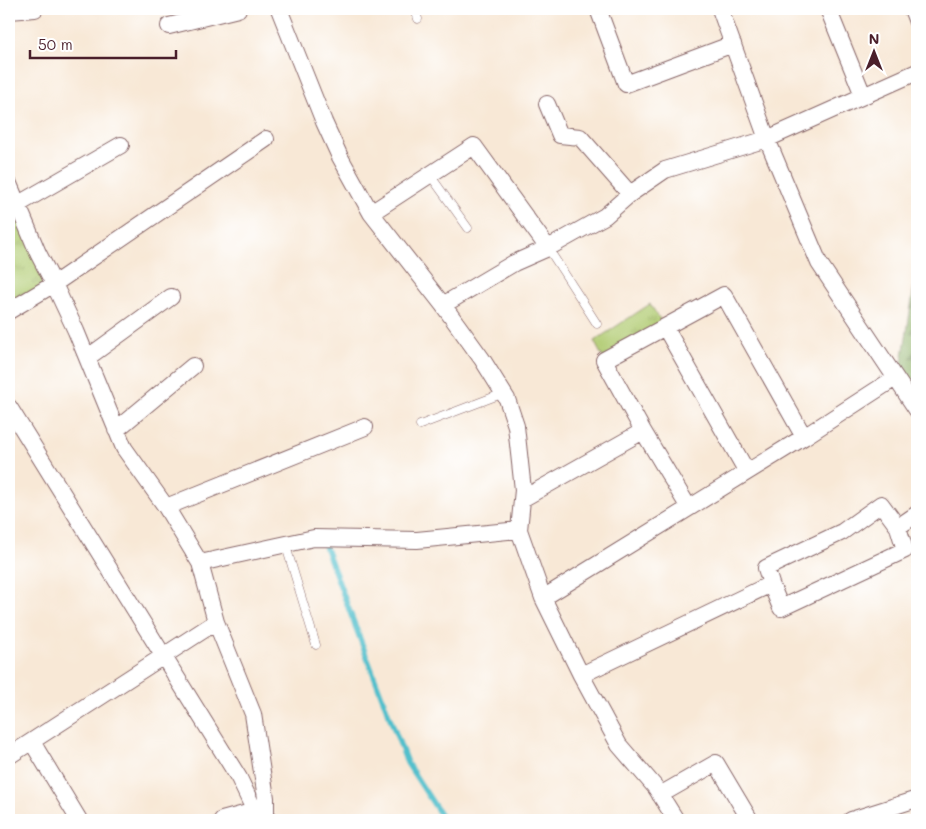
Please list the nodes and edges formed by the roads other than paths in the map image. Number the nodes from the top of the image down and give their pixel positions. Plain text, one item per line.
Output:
1 (35, 9) edge
2 (238, 9) edge
3 (280, 9) edge
4 (415, 9) edge
5 (598, 9) edge
6 (720, 9) edge
7 (828, 9) edge
8 (912, 9) edge
9 (9, 11) edge
10 (418, 20) dead end
11 (917, 22) edge
12 (169, 26) dead end
13 (733, 44) junction
14 (917, 72) edge
15 (863, 95) junction
16 (547, 104) dead end
17 (767, 138) junction
18 (266, 139) dead end
19 (121, 145) dead end
20 (430, 175) junction
21 (9, 184) edge
22 (630, 194) junction
23 (17, 205) junction
24 (371, 213) junction
25 (468, 228) dead end
26 (548, 248) junction
27 (54, 284) junction
28 (171, 297) dead end
29 (443, 305) junction
30 (9, 311) edge
31 (596, 324) dead end
32 (665, 327) junction
33 (86, 358) junction
34 (192, 366) dead end
35 (895, 378) junction
36 (504, 393) junction
37 (9, 407) edge
38 (917, 410) edge
39 (420, 425) dead end
40 (365, 427) dead end
41 (116, 430) junction
42 (642, 431) junction
43 (804, 437) junction
44 (747, 472) junction
45 (524, 498) junction
46 (166, 507) junction
47 (688, 508) junction
48 (917, 514) edge
49 (898, 527) junction
50 (520, 530) junction
51 (285, 544) junction
52 (200, 563) junction
53 (771, 584) junction
54 (543, 598) junction
55 (216, 622) junction
56 (316, 645) dead end
57 (164, 656) junction
58 (581, 675) junction
59 (32, 742) junction
60 (9, 756) edge
61 (660, 795) junction
62 (917, 799) edge
63 (260, 817) edge
64 (78, 820) edge
65 (222, 820) edge
66 (676, 820) edge
67 (750, 820) edge
68 (851, 820) edge

1 - 9 street
2 - 12 street
3 - 24 street
4 - 10 lane
5 - 13 street
6 - 13 street
7 - 15 street
8 - 11 street
13 - 17 street
14 - 15 street
15 - 17 street
16 - 22 street
17 - 22 street
17 - 35 street
18 - 27 street
19 - 23 street
20 - 24 street
20 - 25 lane
20 - 26 street
21 - 23 street
22 - 26 street
23 - 27 street
24 - 29 street
26 - 29 street
26 - 31 lane
27 - 30 street
27 - 33 street
28 - 33 street
29 - 36 street
32 - 42 street
32 - 43 street
32 - 44 street
33 - 41 street
34 - 41 street
35 - 38 street
35 - 43 street
36 - 39 lane
36 - 45 street
37 - 57 street
40 - 46 street
41 - 46 street
42 - 45 street
42 - 47 street
43 - 44 street
44 - 47 street
45 - 50 street
46 - 52 street
47 - 54 street
48 - 49 street
49 - 53 street
49 - 53 street
50 - 51 street
50 - 54 street
51 - 52 street
51 - 56 lane
52 - 55 street
53 - 58 street
54 - 58 street
55 - 57 street
55 - 63 street
57 - 59 street
57 - 63 street
58 - 61 street
59 - 60 street
59 - 64 street
61 - 66 street
61 - 67 street
62 - 68 street
63 - 65 street

